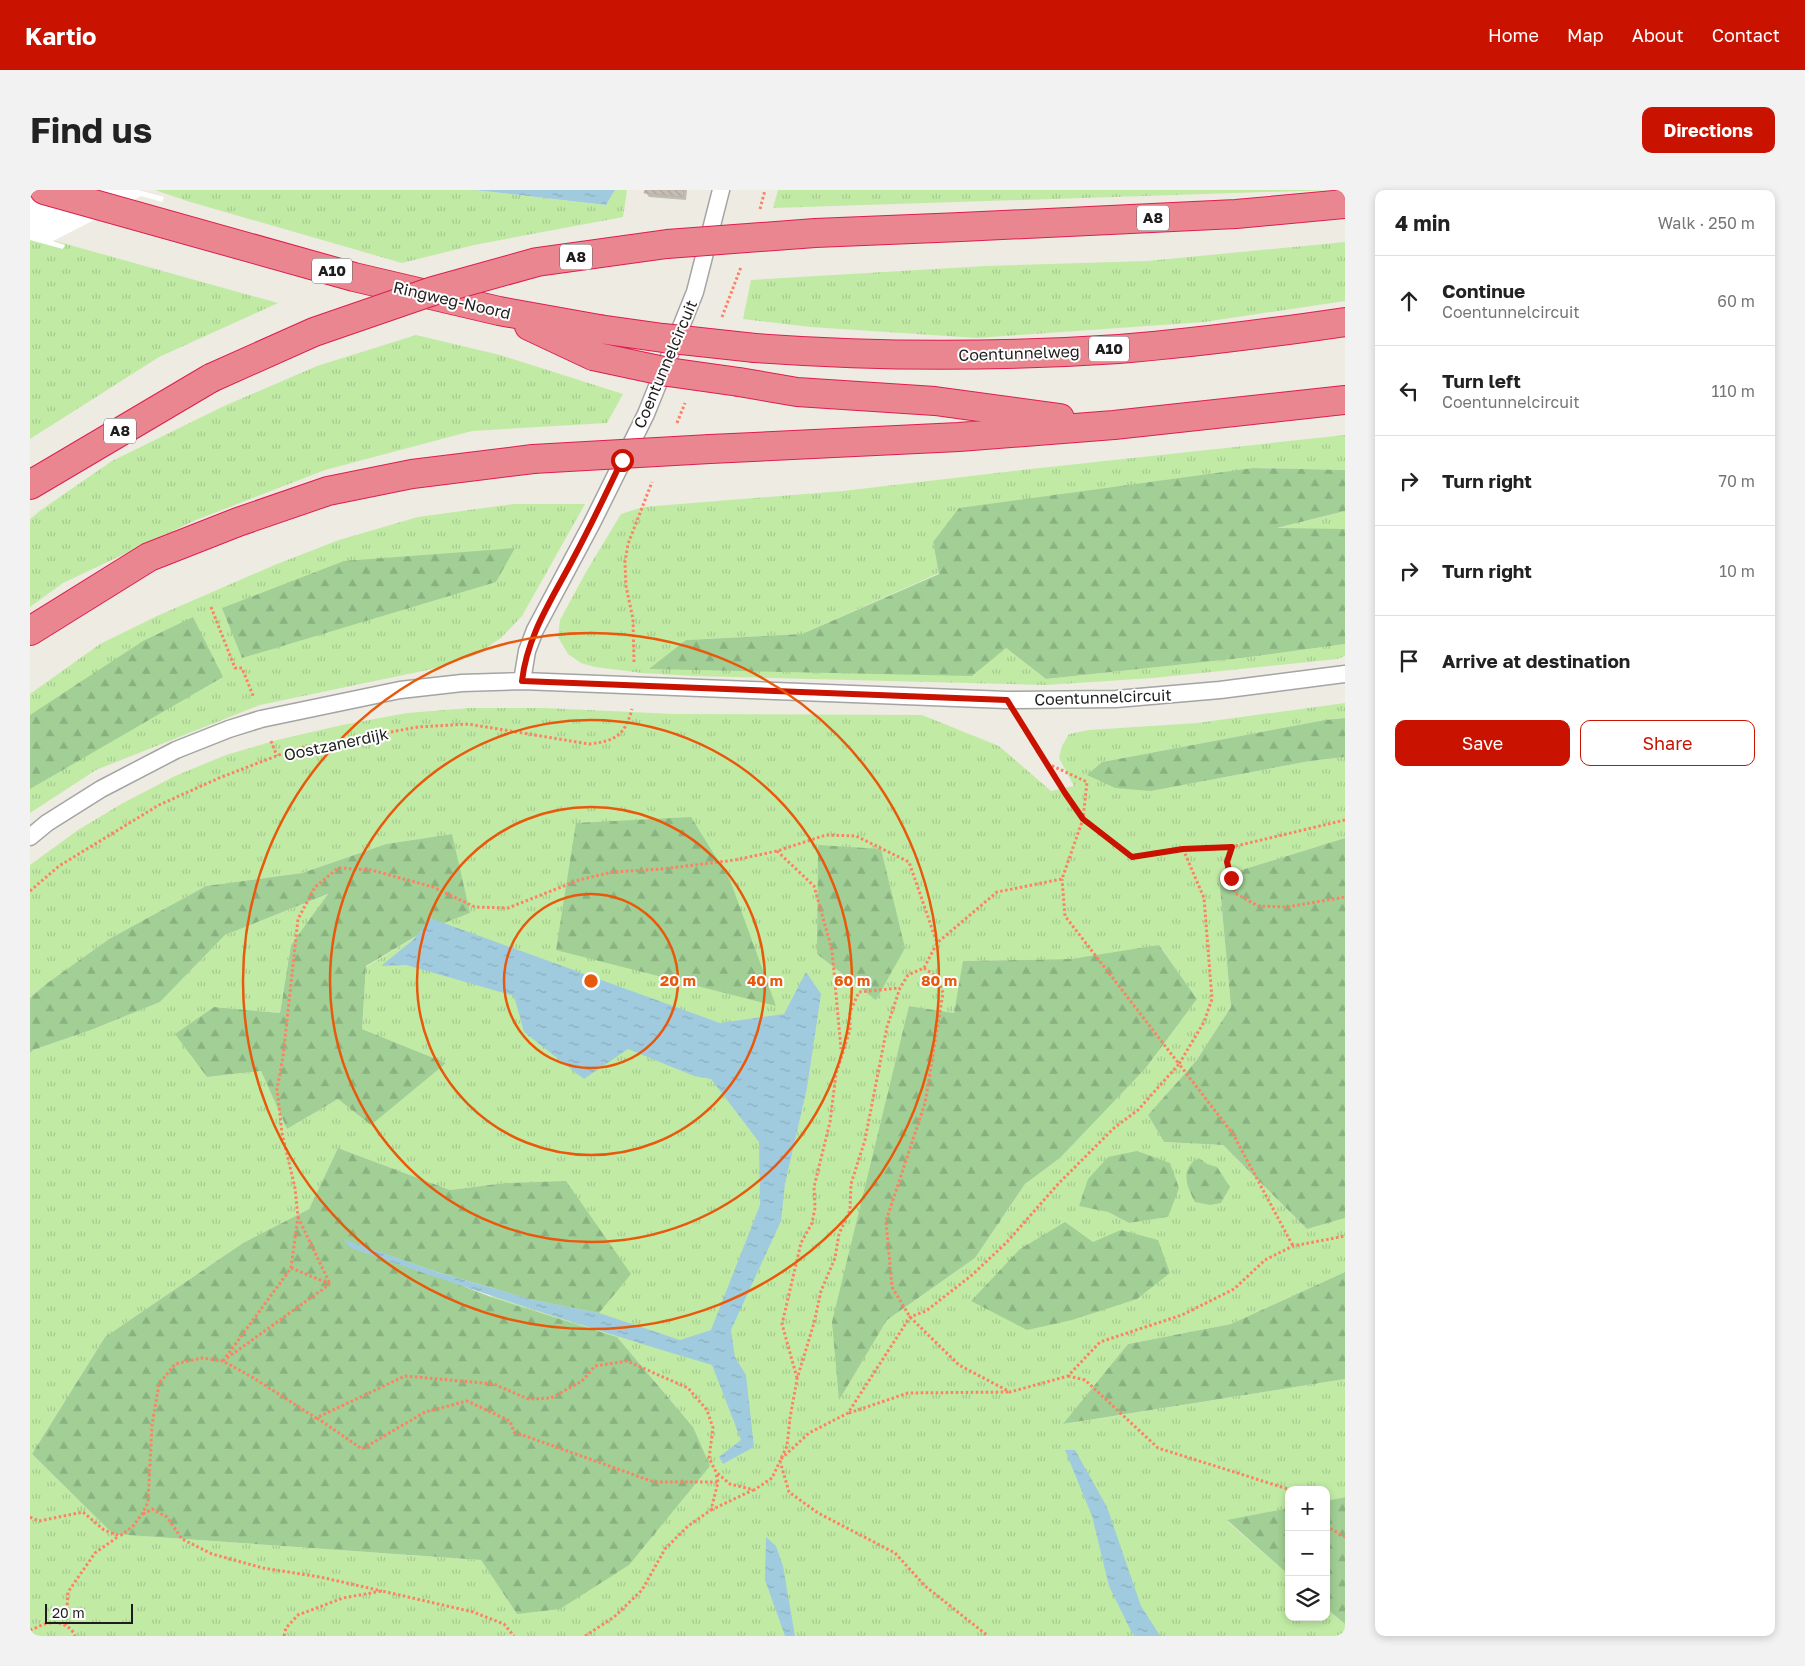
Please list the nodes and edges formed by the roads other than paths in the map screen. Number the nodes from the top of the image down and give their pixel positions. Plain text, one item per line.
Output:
1 (44, 190) edge
2 (721, 190) edge
3 (1345, 204) edge
4 (499, 311) junction
5 (1345, 322) edge
6 (871, 355) joint
7 (1345, 400) edge
8 (1114, 425) junction
9 (30, 485) edge
10 (30, 631) edge
11 (1345, 674) edge
12 (522, 681) junction
13 (30, 837) edge

1 - 4 highway, Ringweg-Noord / A10
2 - 12 lane, Coentunnelcircuit
3 - 9 highway, A8, bridge
4 - 6 highway, Ringweg-Noord / A10, bridge
4 - 8 highway, A10, bridge
5 - 6 highway, Coentunnelweg / A10
7 - 8 highway, A10
8 - 10 highway, bridge
11 - 12 lane, Coentunnelcircuit
12 - 13 lane

